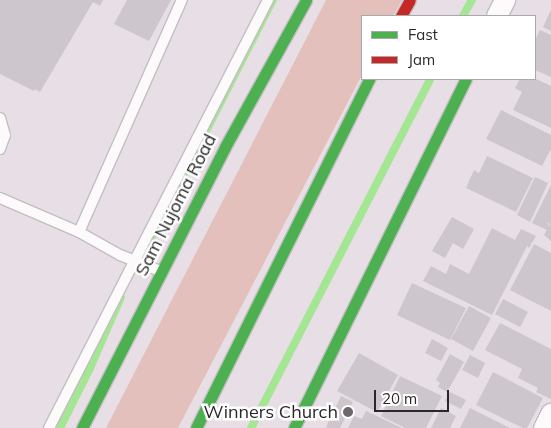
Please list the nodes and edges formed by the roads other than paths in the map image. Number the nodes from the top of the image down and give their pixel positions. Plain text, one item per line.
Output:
1 (182, 0) edge
2 (268, 0) edge
3 (306, 0) edge
4 (410, 0) edge
5 (505, 0) edge
6 (402, 15) edge
7 (498, 15) edge
8 (369, 80) edge
9 (466, 80) edge
10 (0, 118) edge
11 (0, 148) edge
12 (0, 198) edge
13 (79, 232) junction
14 (134, 260) junction
15 (161, 271) junction
16 (551, 414) edge
17 (49, 428) edge
18 (82, 428) edge
19 (196, 428) edge
20 (294, 428) edge
21 (544, 428) edge

1 - 13 lane
2 - 14 lane
3 - 15 main road, Sam Nujoma Road
4 - 6 main road
5 - 7 street
8 - 19 main road
9 - 20 main road
10 - 11 lane
12 - 13 lane
13 - 14 lane
14 - 15 lane
14 - 17 lane
15 - 18 main road, Sam Nujoma Road
16 - 21 street

